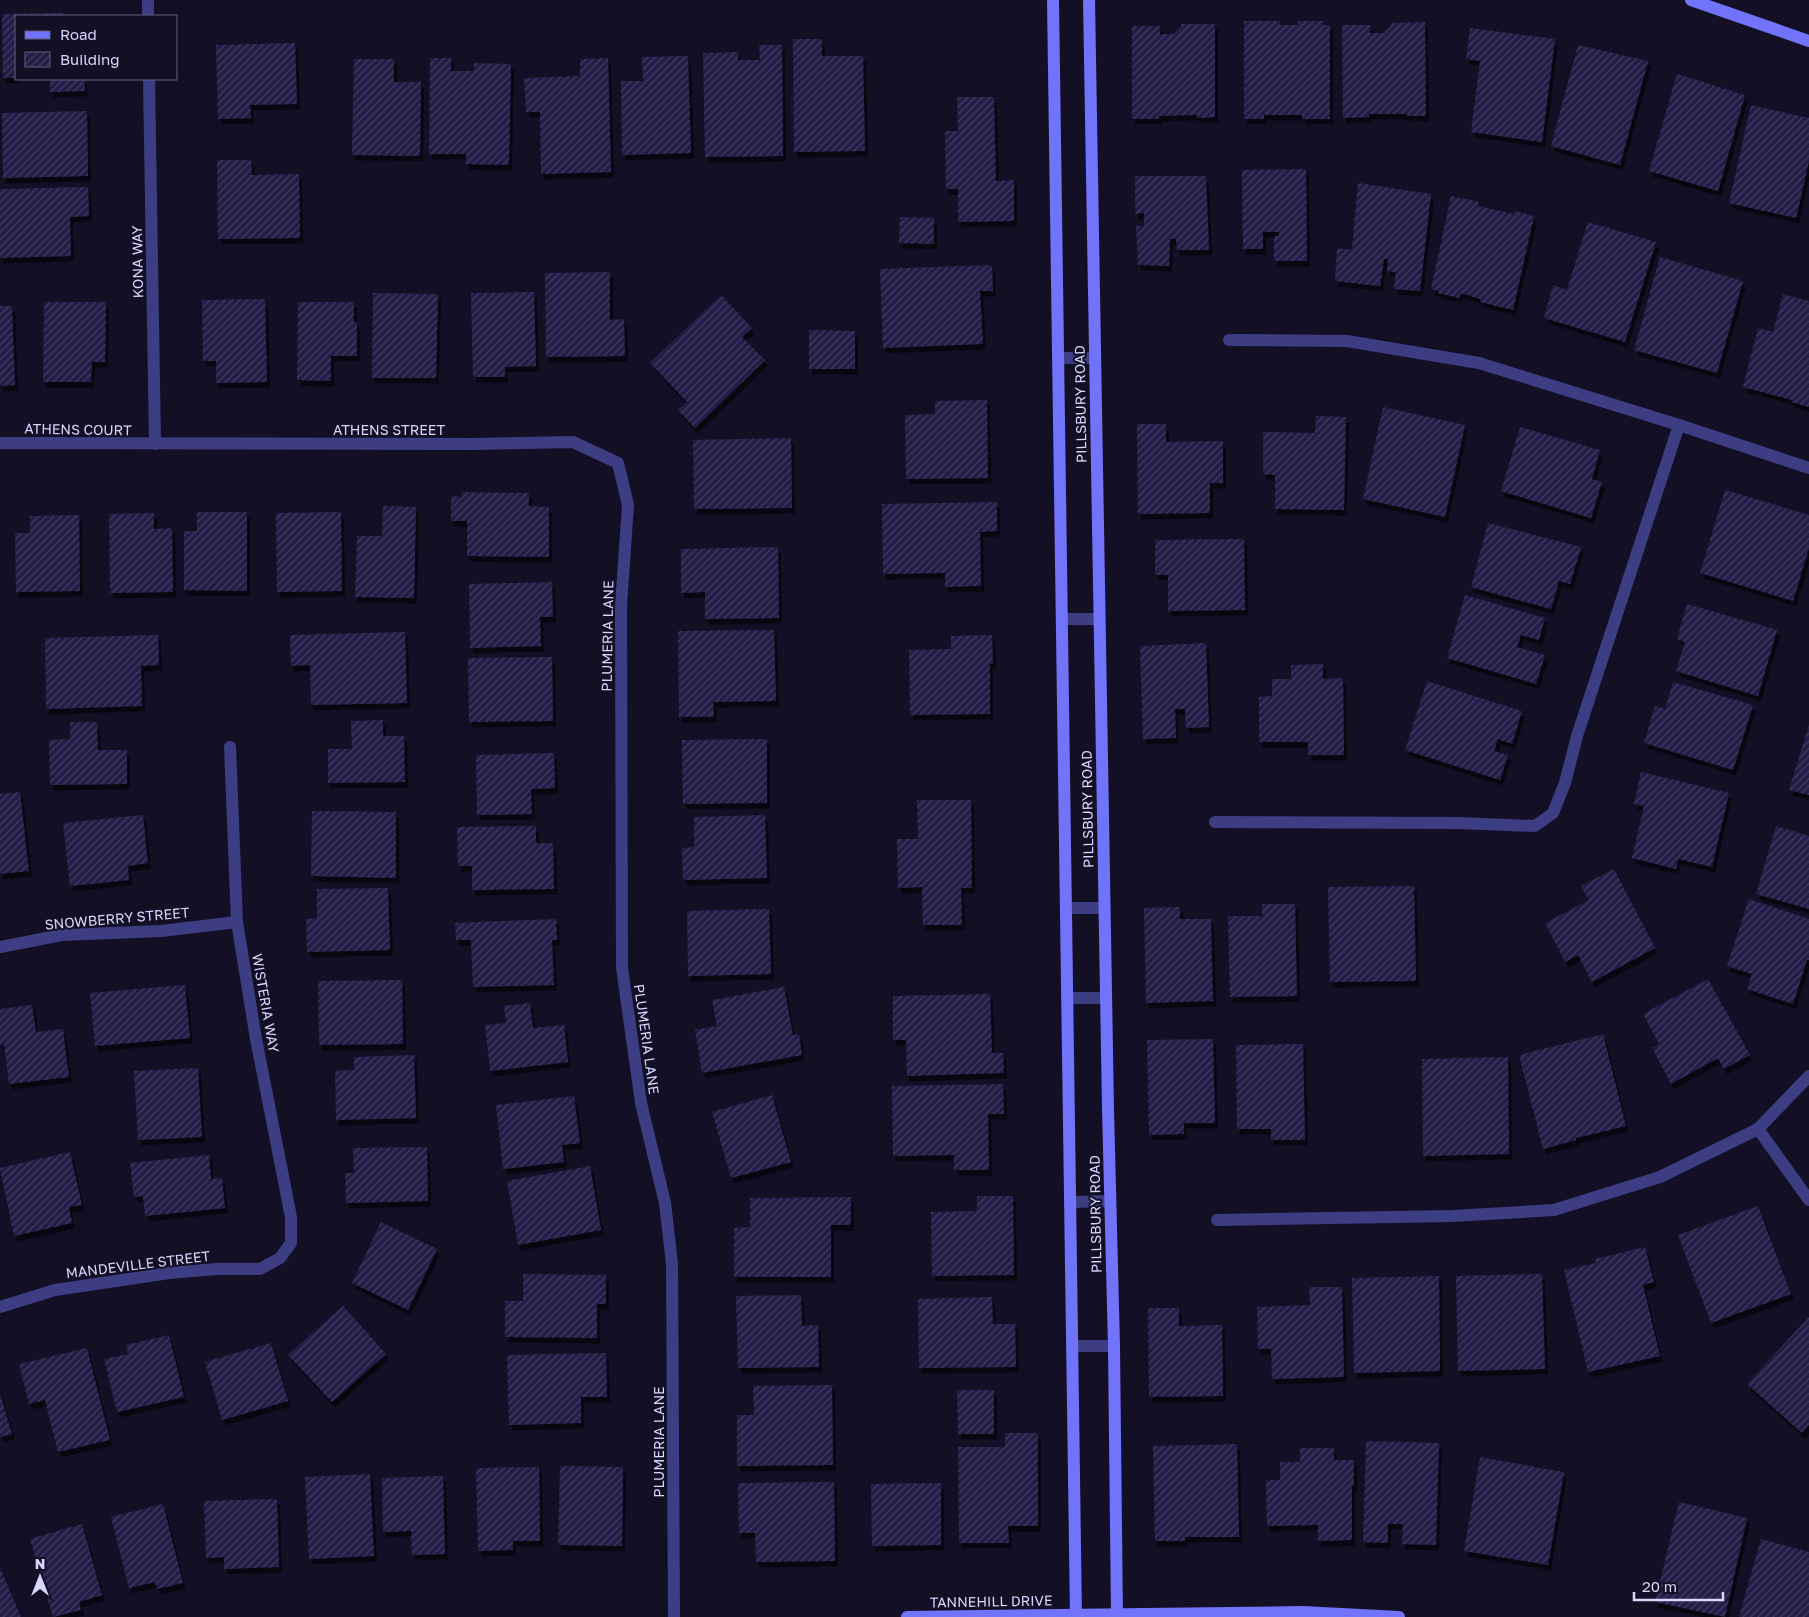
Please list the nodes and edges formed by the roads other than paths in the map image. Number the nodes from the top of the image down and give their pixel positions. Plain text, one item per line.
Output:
1 (148, 0) edge
2 (1053, 0) edge
3 (1088, 0) edge
4 (1691, 0) edge
5 (148, 15) edge
6 (1809, 41) edge
7 (149, 80) edge
8 (1229, 340) dead end
9 (1058, 358) junction
10 (1094, 358) junction
11 (1679, 425) junction
12 (0, 443) edge
13 (155, 444) junction
14 (618, 463) joint
15 (1809, 468) edge
16 (1099, 619) junction
17 (1062, 620) junction
18 (230, 747) dead end
19 (1215, 822) dead end
20 (1066, 908) junction
21 (1104, 908) junction
22 (237, 922) junction
23 (0, 947) edge
24 (1067, 998) junction
25 (1106, 998) junction
26 (1809, 1076) edge
27 (1758, 1129) junction
28 (1809, 1200) edge
29 (1110, 1201) junction
30 (1070, 1202) junction
31 (1217, 1220) dead end
32 (280, 1258) joint
33 (0, 1307) edge
34 (1072, 1346) junction
35 (1114, 1346) junction
36 (1117, 1615) edge
37 (1076, 1616) edge
38 (674, 1617) edge
39 (907, 1617) edge
40 (1399, 1617) edge

1 - 5 street
2 - 9 street, PILLSBURY ROAD
3 - 10 street, PILLSBURY ROAD
4 - 6 street
7 - 13 street, KONA WAY
8 - 11 street
9 - 10 street
9 - 17 street, PILLSBURY ROAD
10 - 16 street, PILLSBURY ROAD
11 - 15 street
11 - 19 street
12 - 13 street, ATHENS COURT
13 - 14 street, ATHENS STREET
14 - 38 street, PLUMERIA LANE
16 - 17 street
16 - 21 street, PILLSBURY ROAD
17 - 20 street, PILLSBURY ROAD
18 - 22 street, WISTERIA WAY
20 - 21 street
20 - 24 street, PILLSBURY ROAD
21 - 25 street, PILLSBURY ROAD
22 - 23 street, SNOWBERRY STREET
22 - 32 street, WISTERIA WAY
24 - 25 street
24 - 30 street, PILLSBURY ROAD
25 - 29 street, PILLSBURY ROAD
26 - 27 street
27 - 28 street
27 - 31 street
29 - 30 street
29 - 35 street, PILLSBURY ROAD
30 - 34 street, PILLSBURY ROAD
32 - 33 street, MANDEVILLE STREET
34 - 35 street
34 - 37 street, PILLSBURY ROAD
35 - 36 street, PILLSBURY ROAD
36 - 37 street, TANNEHILL DRIVE
36 - 40 street, TANNEHILL DRIVE
37 - 39 street, TANNEHILL DRIVE

